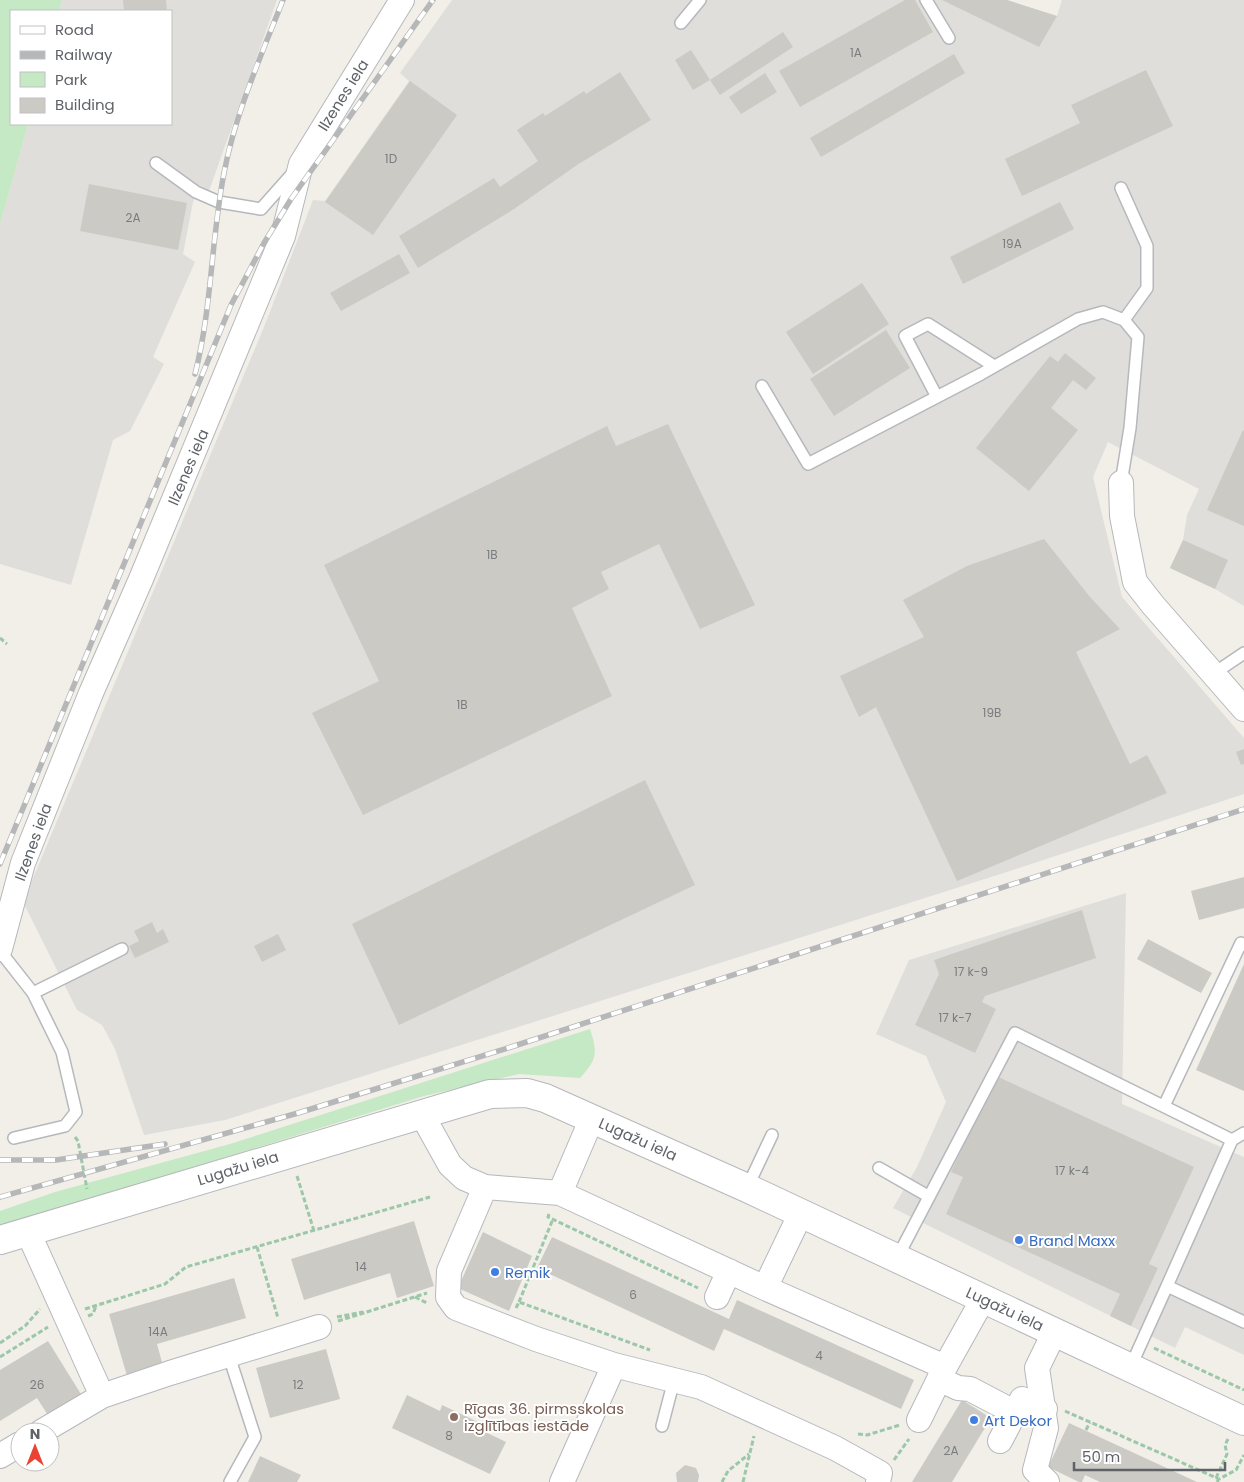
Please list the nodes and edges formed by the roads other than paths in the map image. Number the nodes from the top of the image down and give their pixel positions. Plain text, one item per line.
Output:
1 (402, 0) edge
2 (700, 0) edge
3 (926, 0) edge
4 (681, 23) dead end
5 (949, 38) dead end
6 (156, 164) dead end
7 (301, 164) junction
8 (1121, 188) dead end
9 (1124, 320) junction
10 (994, 366) junction
11 (762, 386) dead end
12 (937, 397) junction
13 (1121, 483) joint
14 (1244, 653) edge
15 (1213, 674) junction
16 (1244, 709) edge
17 (1244, 945) edge
18 (122, 949) dead end
19 (0, 950) edge
20 (33, 993) junction
21 (1164, 1106) junction
22 (421, 1113) junction
23 (592, 1118) junction
24 (1244, 1132) edge
25 (772, 1135) dead end
26 (14, 1138) dead end
27 (1232, 1140) junction
28 (879, 1168) dead end
29 (485, 1187) junction
30 (747, 1188) junction
31 (560, 1193) junction
32 (928, 1196) junction
33 (801, 1213) junction
34 (28, 1232) junction
35 (0, 1240) edge
36 (897, 1258) junction
37 (728, 1271) junction
38 (1167, 1286) junction
39 (765, 1288) junction
40 (717, 1296) road end
41 (983, 1299) junction
42 (1244, 1322) edge
43 (329, 1324) road end
44 (1054, 1333) junction
45 (229, 1356) junction
46 (614, 1365) junction
47 (1037, 1368) junction
48 (1130, 1368) junction
49 (942, 1373) junction
50 (674, 1380) junction
51 (102, 1396) junction
52 (1044, 1409) junction
53 (1016, 1413) junction
54 (919, 1420) dead end
55 (58, 1422) edge
56 (662, 1426) dead end
57 (1237, 1427) edge
58 (1000, 1441) dead end
59 (230, 1482) edge
60 (562, 1482) edge
61 (878, 1482) edge
62 (1047, 1482) edge

1 - 7 street, Ilzenes iela
2 - 4 lane
3 - 5 lane
6 - 7 lane
7 - 19 street, Ilzenes iela
8 - 9 lane
9 - 10 lane
9 - 13 lane
10 - 12 lane
10 - 12 lane
11 - 12 lane
13 - 15 street
14 - 15 lane
15 - 16 street
17 - 21 lane
18 - 20 lane
19 - 20 lane
20 - 26 lane
21 - 27 lane
21 - 32 lane
22 - 23 street, Lugažu iela
22 - 29 street
22 - 34 street, Lugažu iela
23 - 30 street, Lugažu iela
23 - 31 street
24 - 27 lane
25 - 30 lane
27 - 38 lane
28 - 32 lane
29 - 31 street
29 - 46 street
30 - 33 street, Lugažu iela
31 - 37 street
32 - 36 lane
33 - 36 street, Lugažu iela
33 - 39 street
34 - 35 street, Lugažu iela
34 - 51 street
36 - 41 street, Lugažu iela
37 - 39 street
37 - 40 street
38 - 42 lane
38 - 48 lane
39 - 49 street
41 - 44 street, Lugažu iela
41 - 49 street
43 - 45 street
44 - 47 street
44 - 48 street, Lugažu iela
45 - 51 street
45 - 59 lane
46 - 50 street
46 - 60 street
47 - 52 street
47 - 53 street
48 - 57 street, Lugažu iela
49 - 53 street
49 - 54 street
50 - 56 lane
50 - 61 street
51 - 55 street
52 - 53 street
52 - 62 street
53 - 58 street

